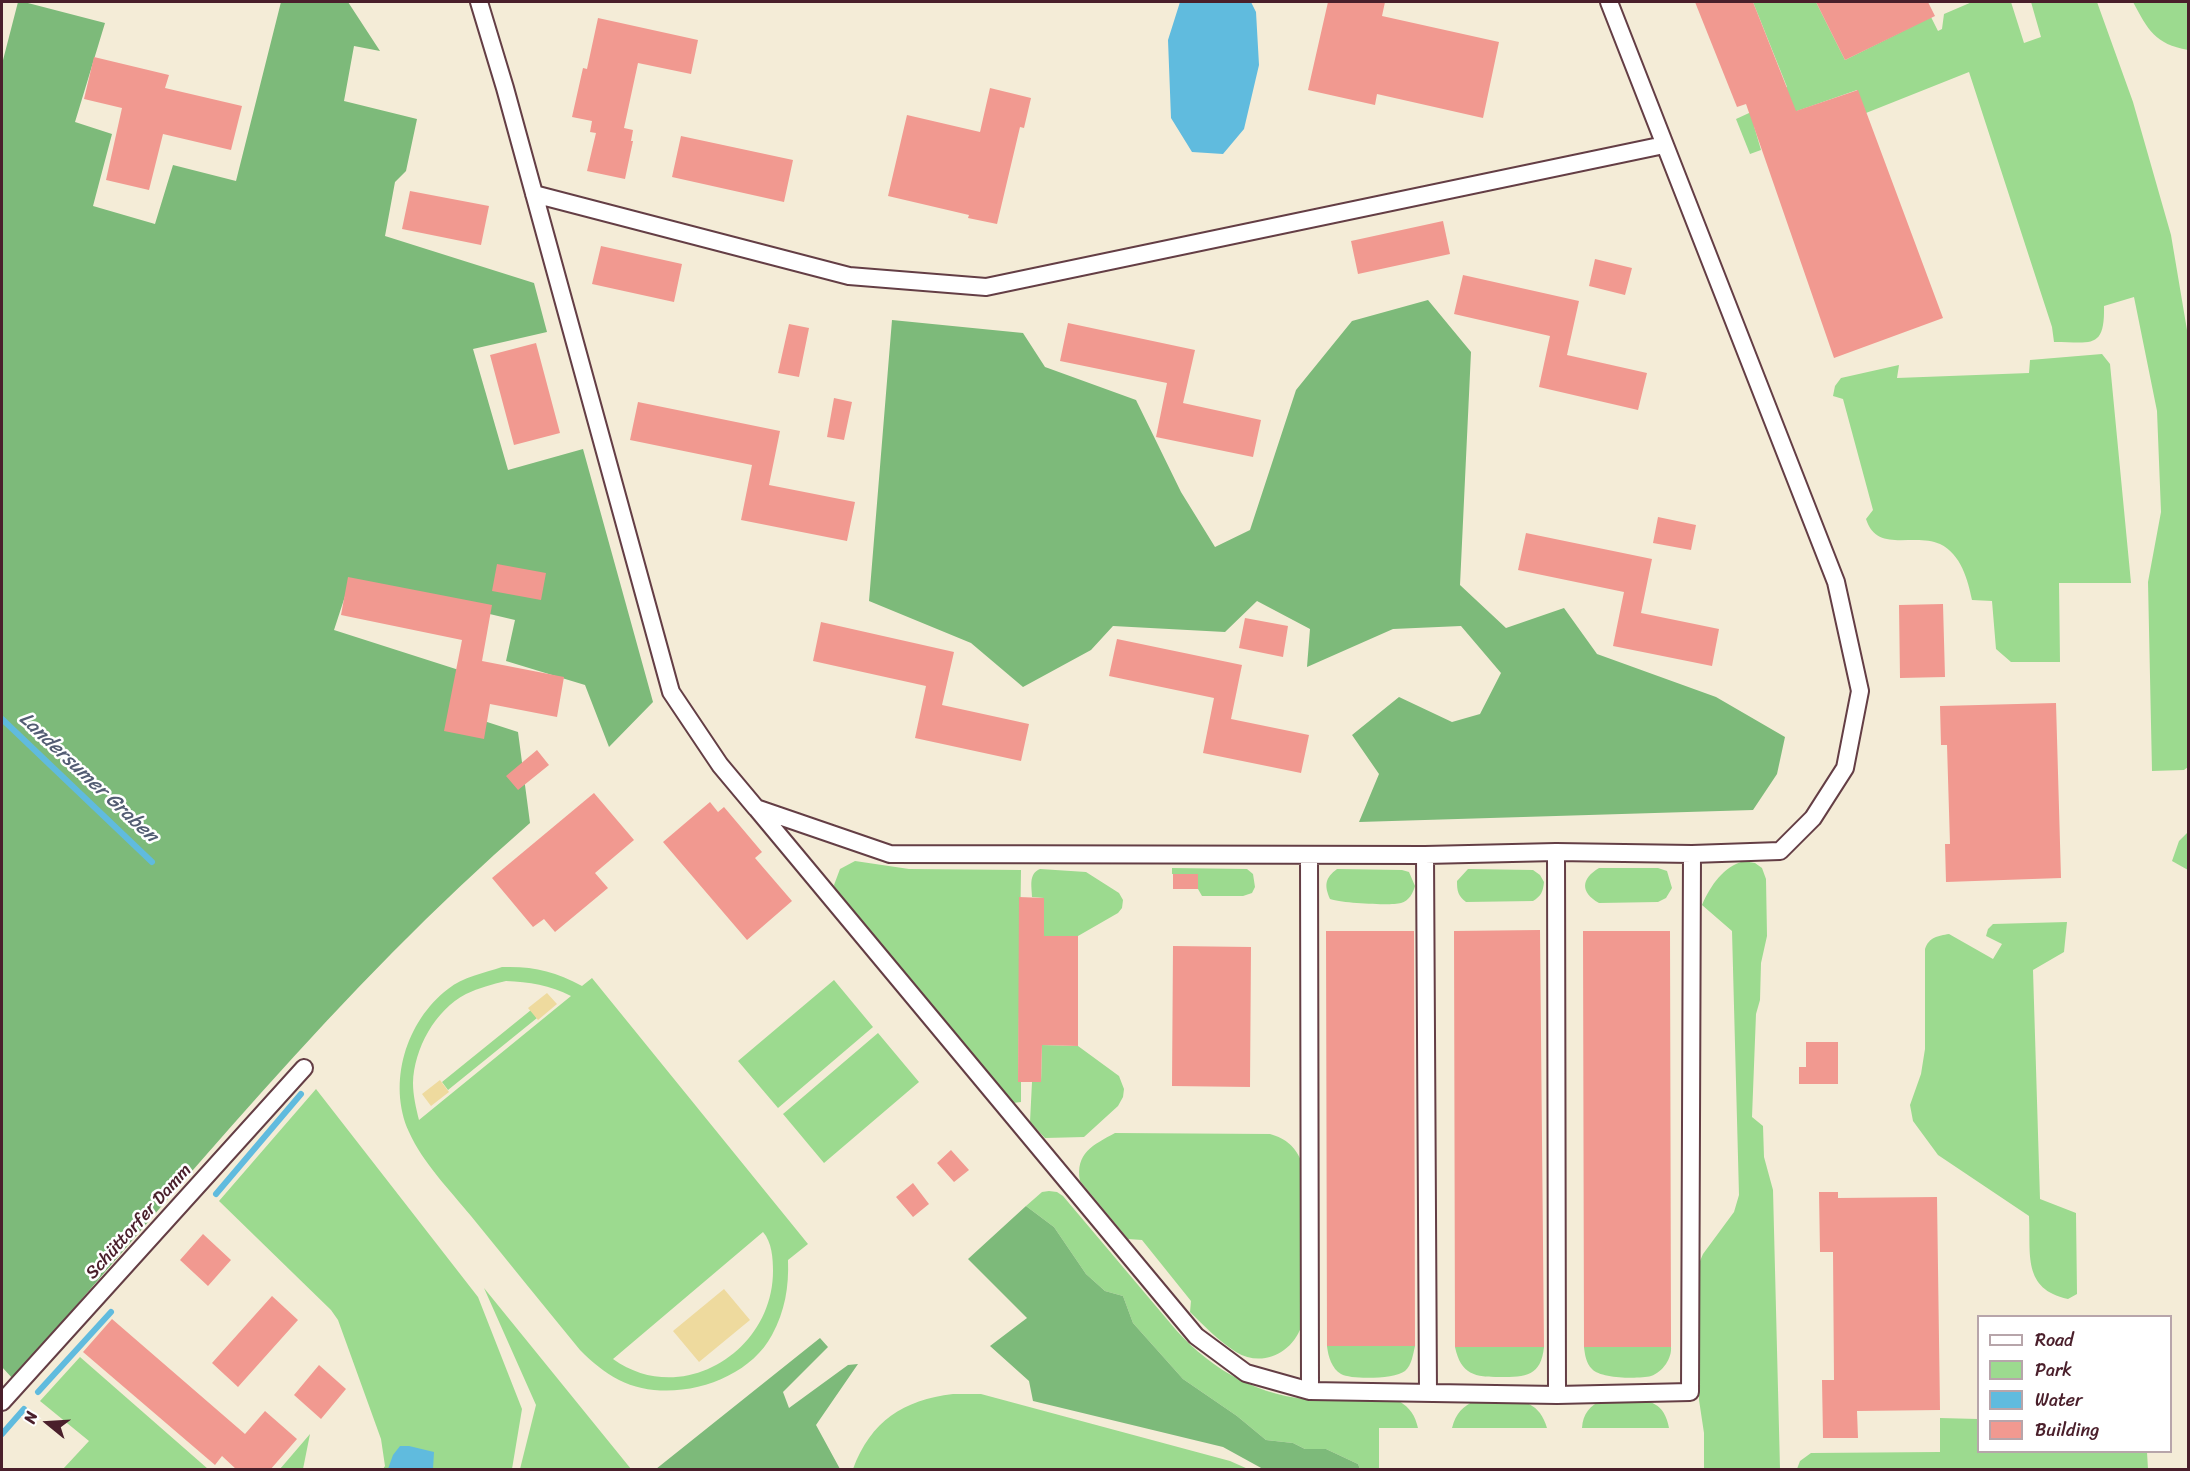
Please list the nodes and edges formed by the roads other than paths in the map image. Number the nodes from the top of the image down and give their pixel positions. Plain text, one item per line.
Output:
1 (479, 2) edge
2 (1609, 2) edge
3 (1664, 146) junction
4 (534, 194) junction
5 (756, 808) junction
6 (1556, 852) junction
7 (1692, 854) junction
8 (1309, 855) junction
9 (1425, 855) junction
10 (304, 1068) dead end
11 (1310, 1391) junction
12 (1428, 1393) junction
13 (1557, 1395) junction
14 (2, 1402) edge

1 - 4 street
2 - 3 street
3 - 4 street
3 - 7 street
4 - 5 street
5 - 8 street
5 - 11 street
6 - 7 street
6 - 9 street
6 - 13 street
7 - 13 street
8 - 9 street
8 - 11 street
9 - 12 street
10 - 14 street, Schüttorfer Damm
11 - 12 street
12 - 13 street

